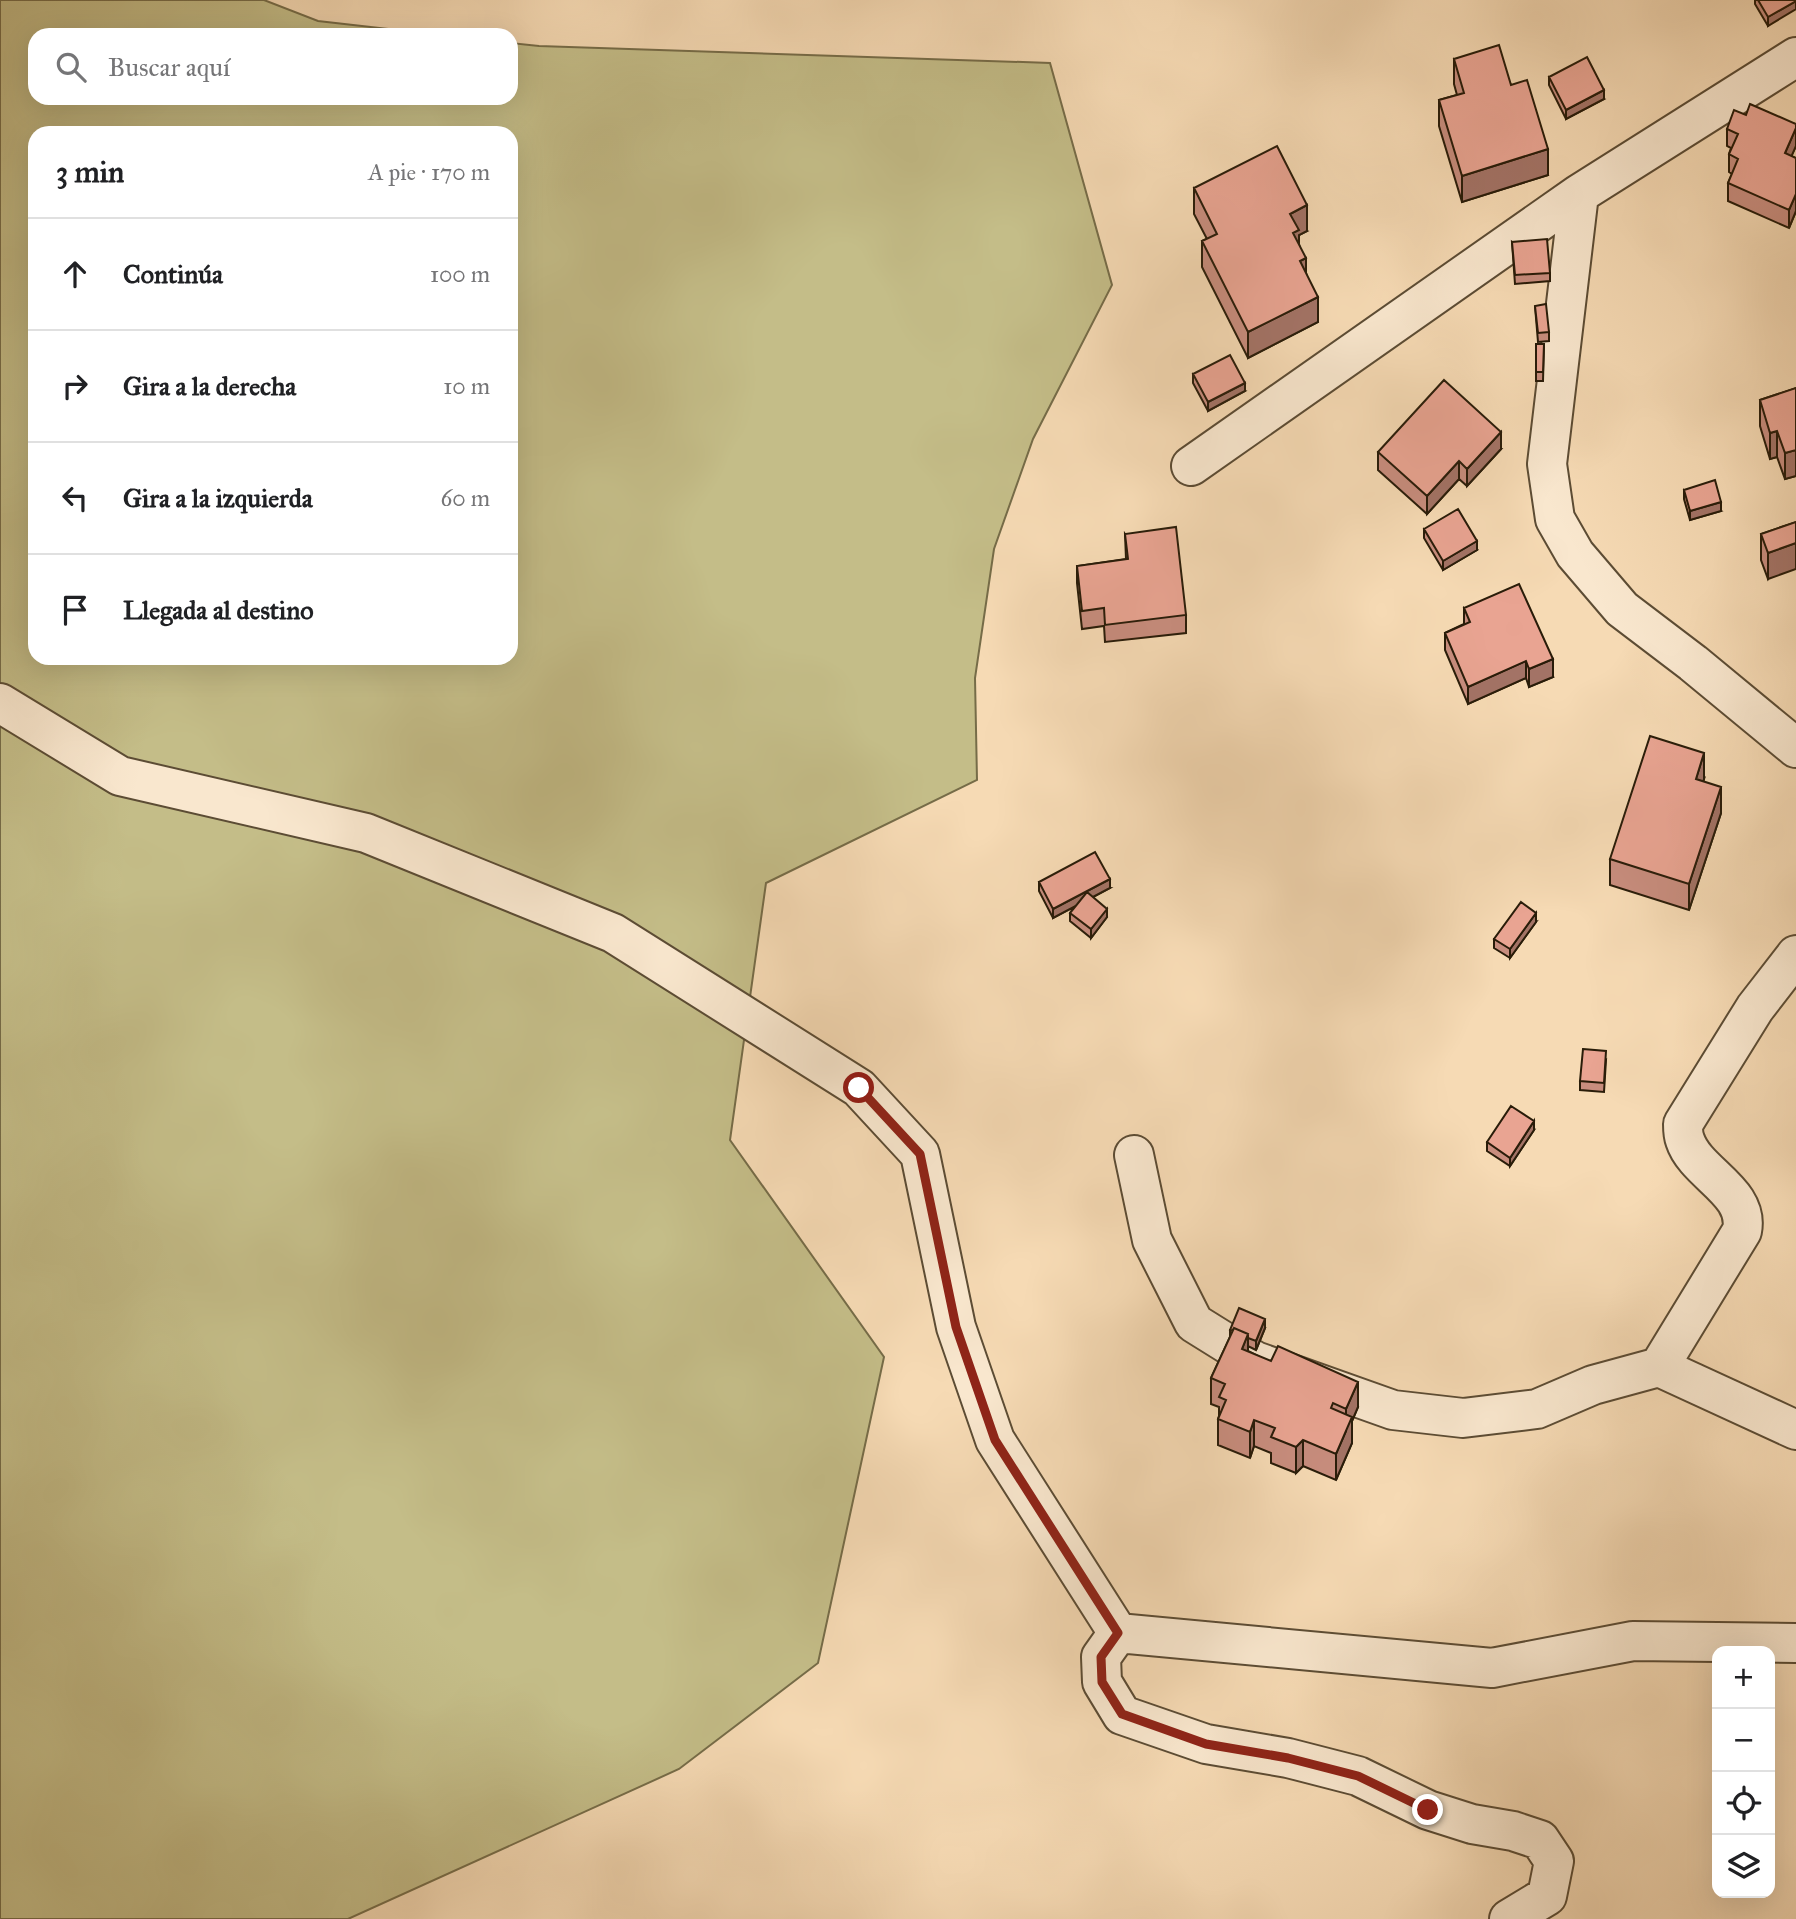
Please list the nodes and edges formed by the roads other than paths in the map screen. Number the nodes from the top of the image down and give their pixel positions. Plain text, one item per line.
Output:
1 (1796, 57) edge
2 (1579, 194) junction
3 (1191, 466) dead end
4 (0, 703) edge
5 (1796, 748) edge
6 (1796, 955) edge
7 (1134, 1155) dead end
8 (1658, 1367) junction
9 (1796, 1430) edge
10 (1118, 1633) junction
11 (1796, 1643) edge
12 (1509, 1919) edge

1 - 2 street
2 - 3 street
2 - 5 street
4 - 10 street
6 - 8 street
7 - 8 street
8 - 9 street
10 - 11 street
10 - 12 street

